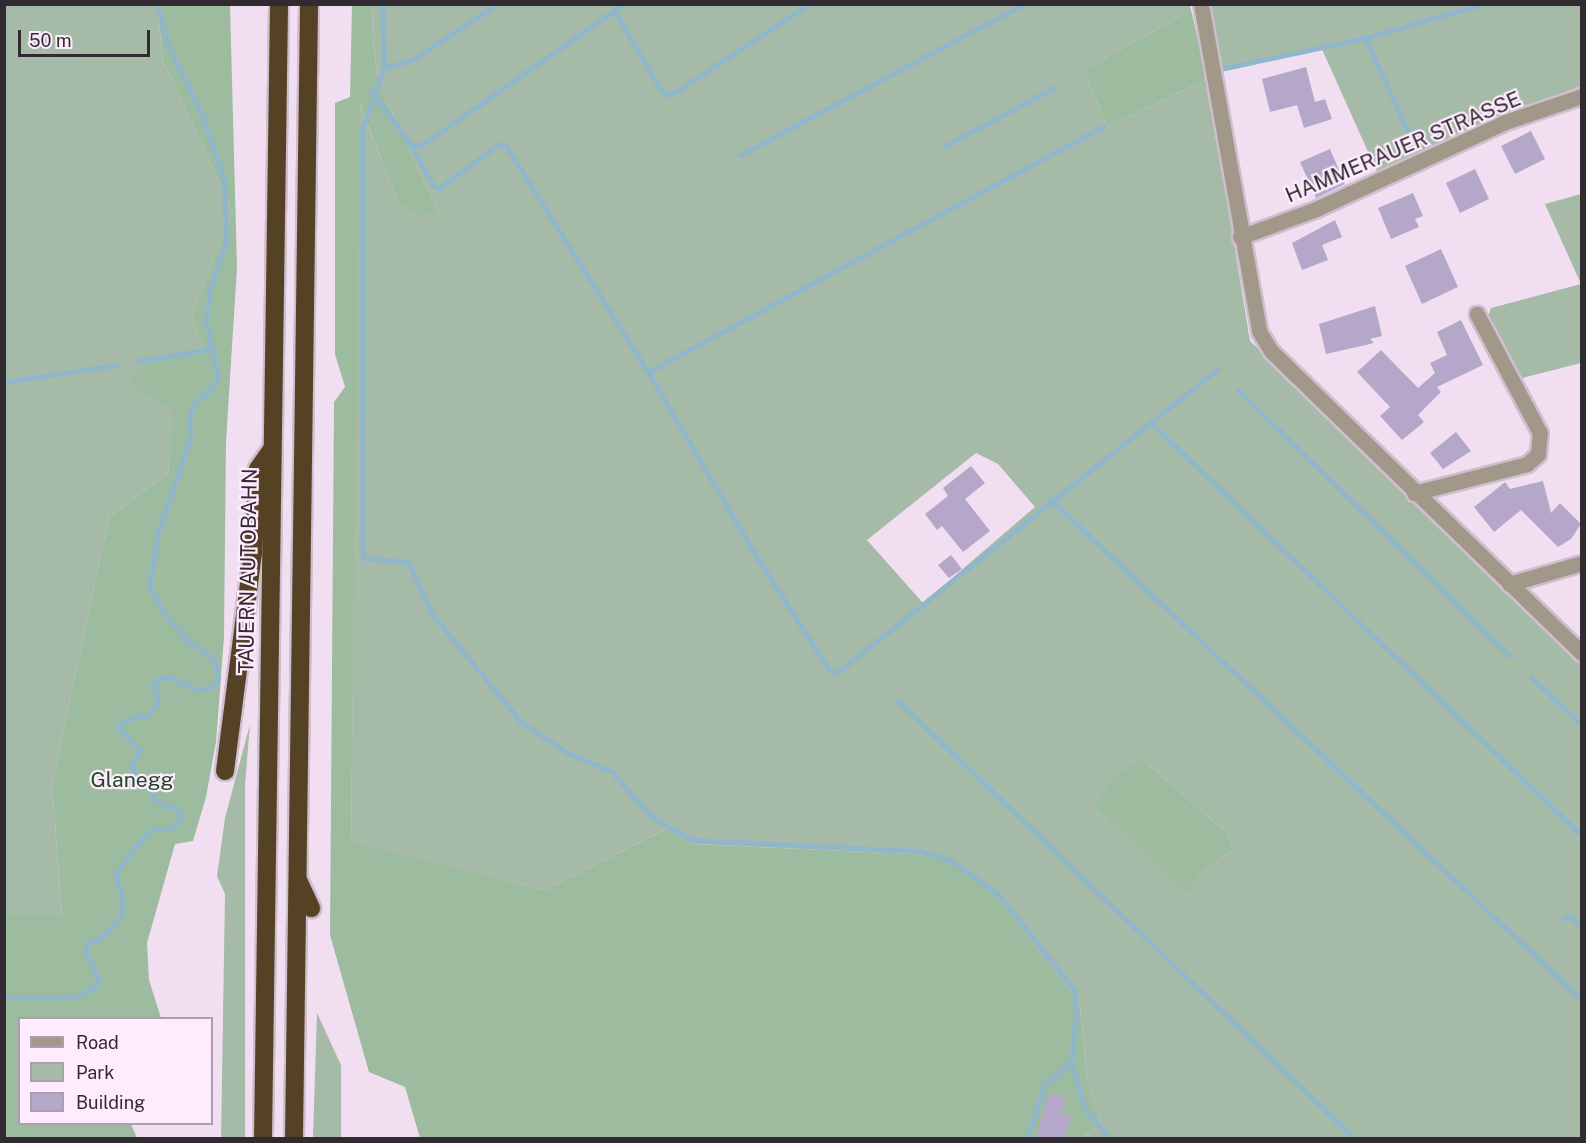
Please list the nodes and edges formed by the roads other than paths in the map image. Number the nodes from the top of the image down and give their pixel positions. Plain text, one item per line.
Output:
1 (279, 4) edge
2 (309, 4) edge
3 (1201, 4) edge
4 (1581, 96) edge
5 (1240, 237) junction
6 (1477, 314) dead end
7 (272, 449) junction
8 (1414, 493) junction
9 (1581, 563) edge
10 (1509, 584) junction
11 (1581, 653) edge
12 (225, 771) dead end
13 (297, 878) junction
14 (311, 908) dead end
15 (263, 1138) edge
16 (294, 1138) edge

1 - 7 highway, TAUERN AUTOBAHN
2 - 13 highway
3 - 5 street
4 - 5 street, HAMMERAUER STRASSE
5 - 8 street
6 - 8 street
7 - 12 highway
7 - 15 highway, TAUERN AUTOBAHN
8 - 10 street
9 - 10 street
10 - 11 street
13 - 14 highway
13 - 16 highway

